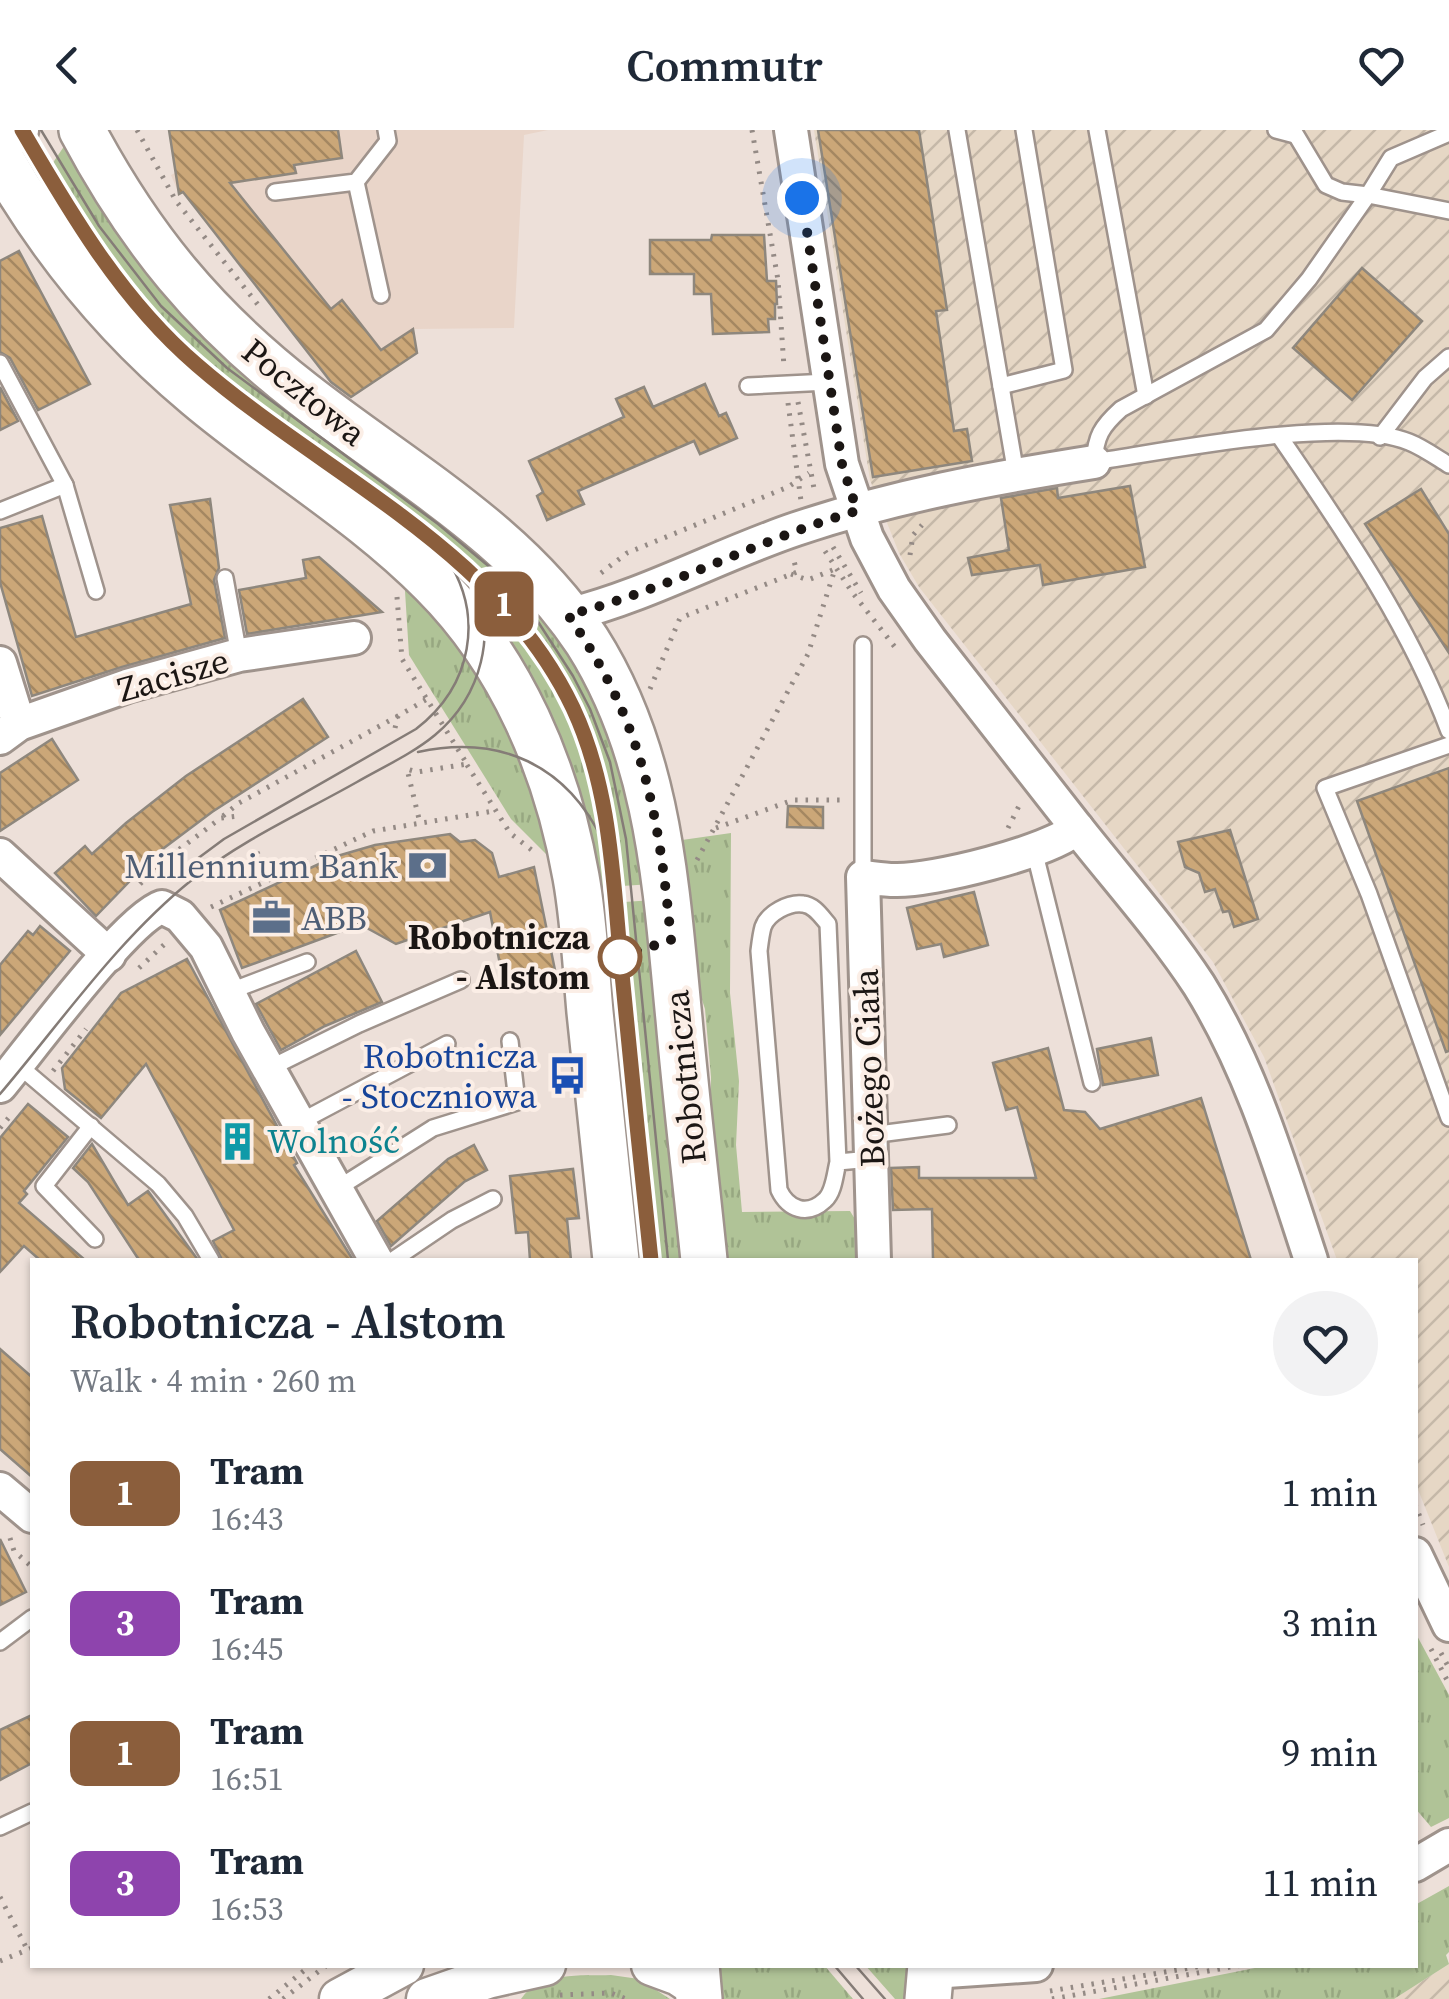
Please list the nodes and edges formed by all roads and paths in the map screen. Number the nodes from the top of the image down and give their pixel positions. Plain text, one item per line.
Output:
1 (18, 130) edge
2 (82, 130) edge
3 (386, 130) edge
4 (752, 130) edge
5 (791, 130) edge
6 (957, 130) edge
7 (1024, 130) edge
8 (1097, 130) edge
9 (1276, 130) edge
10 (1294, 132) edge
11 (1449, 132) edge
12 (0, 144) edge
13 (0, 158) edge
14 (356, 182) junction
15 (275, 192) dead end
16 (1368, 195) junction
17 (1449, 211) edge
18 (381, 295) dead end
19 (1449, 356) edge
20 (0, 363) edge
21 (828, 382) junction
22 (786, 384) junction
23 (748, 386) dead end
24 (1001, 386) junction
25 (1146, 396) junction
26 (1380, 436) junction
27 (1280, 437) junction
28 (1094, 462) junction
29 (1449, 464) edge
30 (809, 473) dead end
31 (1016, 474) junction
32 (800, 480) junction
33 (65, 485) junction
34 (857, 511) junction
35 (0, 512) edge
36 (927, 522) dead end
37 (815, 534) junction
38 (910, 560) dead end
39 (835, 569) junction
40 (602, 573) dead end
41 (791, 574) junction
42 (226, 578) dead end
43 (854, 590) junction
44 (96, 591) dead end
45 (568, 615) junction
46 (876, 622) dead end
47 (354, 638) dead end
48 (862, 645) dead end
49 (911, 654) dead end
50 (240, 655) junction
51 (0, 663) edge
52 (643, 706) dead end
53 (398, 716) junction
54 (395, 728) dead end
55 (10, 731) edge
56 (1449, 731) edge
57 (1449, 745) edge
58 (467, 764) junction
59 (1022, 799) dead end
60 (862, 800) junction
61 (494, 811) junction
62 (238, 816) dead end
63 (221, 818) junction
64 (420, 823) junction
65 (715, 829) junction
66 (1074, 831) junction
67 (256, 852) dead end
68 (1023, 853) junction
69 (0, 855) edge
70 (541, 858) dead end
71 (695, 863) dead end
72 (863, 877) junction
73 (270, 880) junction
74 (139, 885) dead end
75 (184, 919) junction
76 (307, 962) dead end
77 (122, 963) junction
78 (461, 980) dead end
79 (228, 992) junction
80 (88, 1027) dead end
81 (510, 1042) dead end
82 (447, 1044) dead end
83 (268, 1069) junction
84 (19, 1077) edge
85 (1092, 1083) dead end
86 (1449, 1118) edge
87 (298, 1123) junction
88 (948, 1125) dead end
89 (90, 1126) junction
90 (0, 1128) edge
91 (871, 1147) junction
92 (838, 1162) junction
93 (335, 1190) junction
94 (493, 1200) dead end
95 (95, 1239) dead end
96 (210, 1258) edge
97 (375, 1258) edge
98 (395, 1258) edge
99 (616, 1258) edge
100 (704, 1258) edge
101 (874, 1258) edge
102 (1311, 1258) edge
103 (0, 1489) edge
104 (30, 1514) edge
105 (1418, 1560) edge
106 (30, 1620) edge
107 (1449, 1625) edge
108 (0, 1642) edge
109 (30, 1813) edge
110 (0, 1828) edge
111 (1449, 1845) edge
112 (1418, 1862) edge
113 (0, 1896) edge
114 (30, 1949) edge
115 (0, 1961) edge
116 (294, 1968) edge
117 (307, 1968) edge
118 (322, 1968) edge
119 (398, 1968) edge
120 (406, 1968) edge
121 (532, 1968) edge
122 (660, 1968) edge
123 (1184, 1968) edge
124 (1213, 1968) edge
125 (297, 1975) junction
126 (930, 1979) edge
127 (302, 1984) junction
128 (697, 1984) edge
129 (1046, 1985) edge
130 (611, 1993) dead end
131 (269, 1999) edge
132 (283, 1999) edge
133 (311, 1999) edge
134 (340, 1999) edge
135 (423, 1999) edge
136 (626, 1999) edge

1 - 12 street
2 - 45 main road, Pocztowa
3 - 14 lane
4 - 22 path
5 - 21 street
6 - 24 lane
7 - 24 lane
8 - 25 lane
9 - 10 lane
10 - 16 lane
11 - 16 lane
13 - 99 main road, Pocztowa
14 - 15 lane
14 - 18 lane
16 - 17 lane
16 - 25 lane
19 - 26 lane
20 - 33 lane
21 - 22 lane
21 - 34 street
22 - 23 lane
22 - 32 path
24 - 31 lane
25 - 28 lane
26 - 27 lane
26 - 29 lane
27 - 28 lane
27 - 56 lane
28 - 31 street
30 - 32 path
31 - 34 street
32 - 37 path
32 - 40 path
33 - 35 lane
33 - 44 lane
34 - 37 street
34 - 66 street
36 - 38 path
37 - 39 path
37 - 41 path
37 - 45 street
39 - 41 path
39 - 43 path
39 - 65 path
41 - 52 path
42 - 50 lane
43 - 46 path
43 - 49 path
45 - 100 main road, Robotnicza
47 - 50 street, Zacisze
48 - 60 lane
50 - 55 street, Zacisze
51 - 55 street
53 - 54 path
53 - 58 path
53 - 63 path
57 - 86 lane
58 - 61 path
58 - 64 path
59 - 68 path
60 - 65 path
60 - 72 lane
61 - 64 path
61 - 70 path
62 - 63 path
63 - 74 path
64 - 73 path
65 - 71 path
66 - 68 street
66 - 102 street
67 - 73 path
68 - 72 street
68 - 85 lane
69 - 77 street
72 - 91 street, Bożego Ciała
73 - 75 path
75 - 77 path
75 - 77 street
75 - 79 street
76 - 79 lane
77 - 84 street
78 - 83 lane
79 - 83 street
80 - 84 path
81 - 93 lane
82 - 87 lane
83 - 87 street
84 - 89 lane
84 - 90 path
87 - 93 street
88 - 91 lane
89 - 95 lane
89 - 96 lane
91 - 92 lane
91 - 101 street, Bożego Ciała
92 - 92 lane
93 - 97 street
94 - 98 lane
103 - 104 street
105 - 107 street
106 - 108 lane
109 - 110 lane
111 - 112 street
113 - 114 path
114 - 115 path
116 - 125 path
117 - 125 path
118 - 127 path
119 - 134 street
120 - 135 street
121 - 135 street
122 - 128 street
123 - 129 path
124 - 129 path
125 - 127 path
125 - 131 path
126 - 129 street
127 - 132 path
127 - 133 path
130 - 136 path

